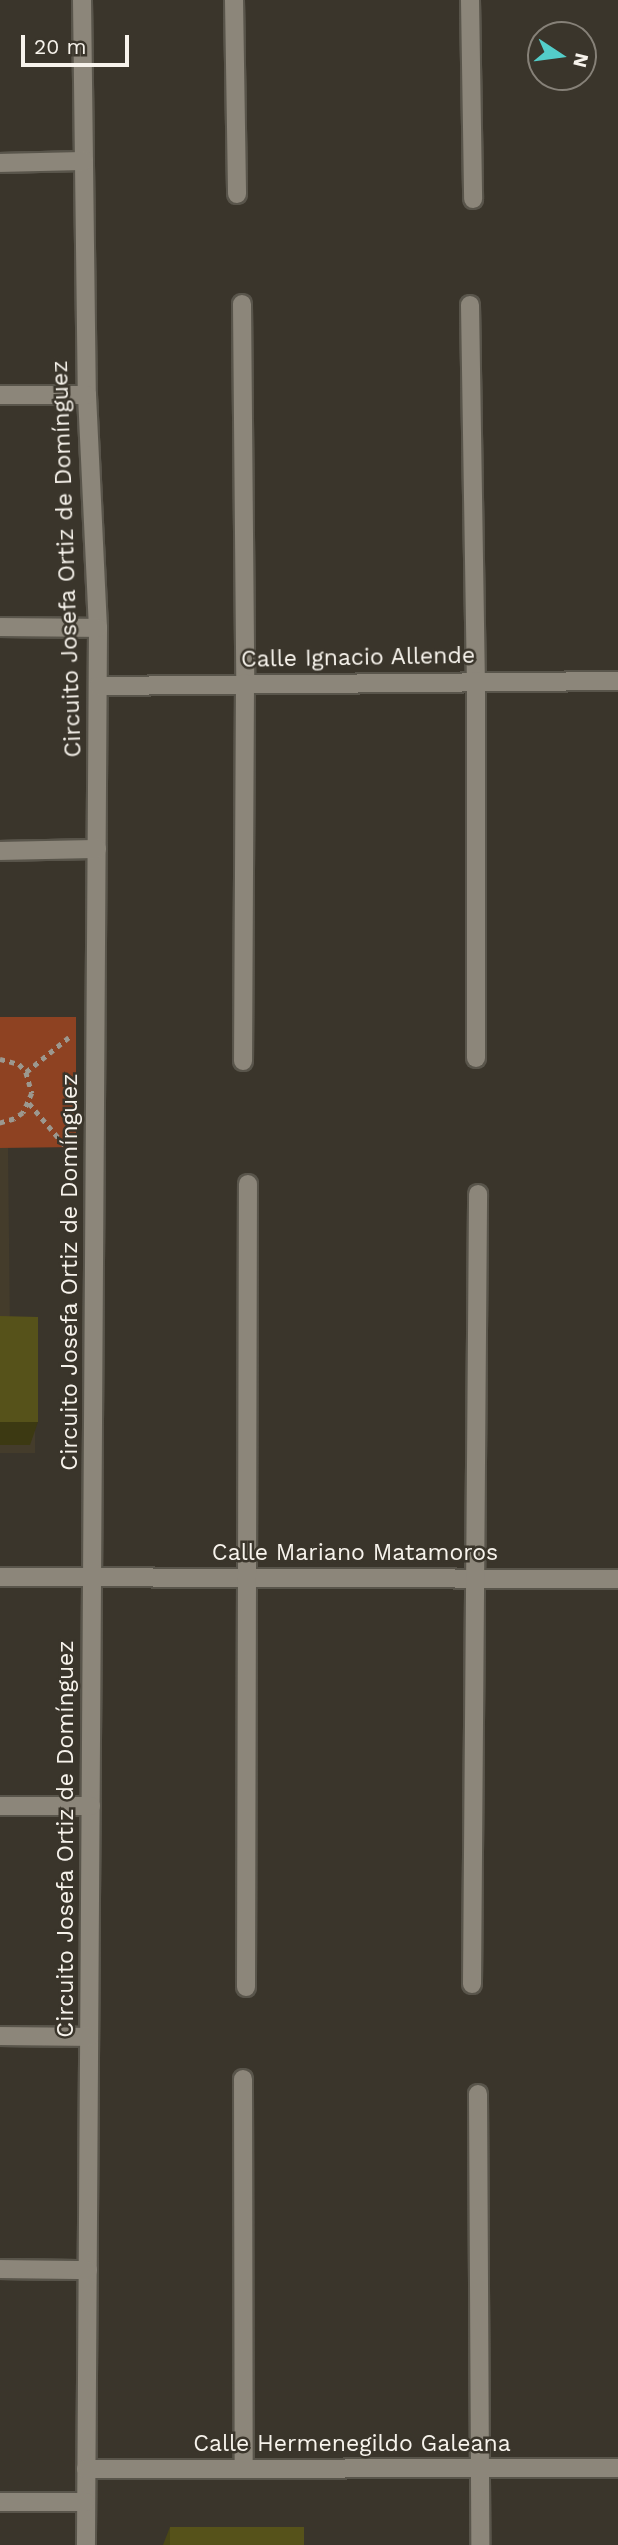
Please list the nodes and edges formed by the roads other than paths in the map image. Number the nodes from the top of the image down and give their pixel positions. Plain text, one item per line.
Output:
1 (82, 0) edge
2 (234, 0) edge
3 (470, 0) edge
4 (84, 161) junction
5 (0, 163) edge
6 (237, 194) dead end
7 (473, 199) dead end
8 (242, 304) dead end
9 (470, 305) dead end
10 (0, 395) edge
11 (87, 395) junction
12 (0, 627) edge
13 (99, 628) junction
14 (476, 681) junction
15 (618, 681) edge
16 (245, 683) junction
17 (98, 686) junction
18 (97, 849) junction
19 (0, 851) edge
20 (476, 1058) dead end
21 (243, 1061) dead end
22 (248, 1184) dead end
23 (478, 1194) dead end
24 (247, 1576) junction
25 (0, 1577) edge
26 (92, 1577) junction
27 (476, 1579) junction
28 (618, 1579) edge
29 (0, 1806) edge
30 (91, 1807) junction
31 (472, 1984) dead end
32 (246, 1987) dead end
33 (0, 2036) edge
34 (89, 2037) junction
35 (243, 2079) dead end
36 (478, 2094) dead end
37 (0, 2269) edge
38 (88, 2270) junction
39 (480, 2468) junction
40 (618, 2468) edge
41 (86, 2469) junction
42 (244, 2469) junction
43 (0, 2502) edge
44 (86, 2502) junction
45 (86, 2545) edge
46 (480, 2545) edge

1 - 4 street, Circuito Josefa Ortiz de Domínguez
2 - 6 street
3 - 7 street
4 - 5 street
4 - 11 street, Circuito Josefa Ortiz de Domínguez
8 - 16 street
9 - 14 street
10 - 11 street
11 - 13 street, Circuito Josefa Ortiz de Domínguez
12 - 13 street
13 - 17 street, Circuito Josefa Ortiz de Domínguez
14 - 15 street, Calle Ignacio Allende
14 - 16 street, Calle Ignacio Allende
14 - 20 street
16 - 17 street, Calle Ignacio Allende
16 - 21 street
17 - 18 street, Circuito Josefa Ortiz de Domínguez
18 - 19 street
18 - 26 street, Circuito Josefa Ortiz de Domínguez
22 - 24 street
23 - 27 street
24 - 26 street, Calle Mariano Matamoros
24 - 27 street, Calle Mariano Matamoros
24 - 32 street
25 - 26 street, Calle Mariano Matamoros
26 - 30 street, Circuito Josefa Ortiz de Domínguez
27 - 28 street, Calle Mariano Matamoros
27 - 31 street
29 - 30 street
30 - 34 street, Circuito Josefa Ortiz de Domínguez
33 - 34 street
34 - 38 street, Circuito Josefa Ortiz de Domínguez
35 - 42 street
36 - 39 street
37 - 38 street
38 - 41 street, Circuito Josefa Ortiz de Domínguez
39 - 40 street, Calle Hermenegildo Galeana
39 - 42 street, Calle Hermenegildo Galeana
39 - 46 street
41 - 42 street, Calle Hermenegildo Galeana
41 - 44 street, Circuito Josefa Ortiz de Domínguez
43 - 44 street
44 - 45 street, Circuito Josefa Ortiz de Domínguez

